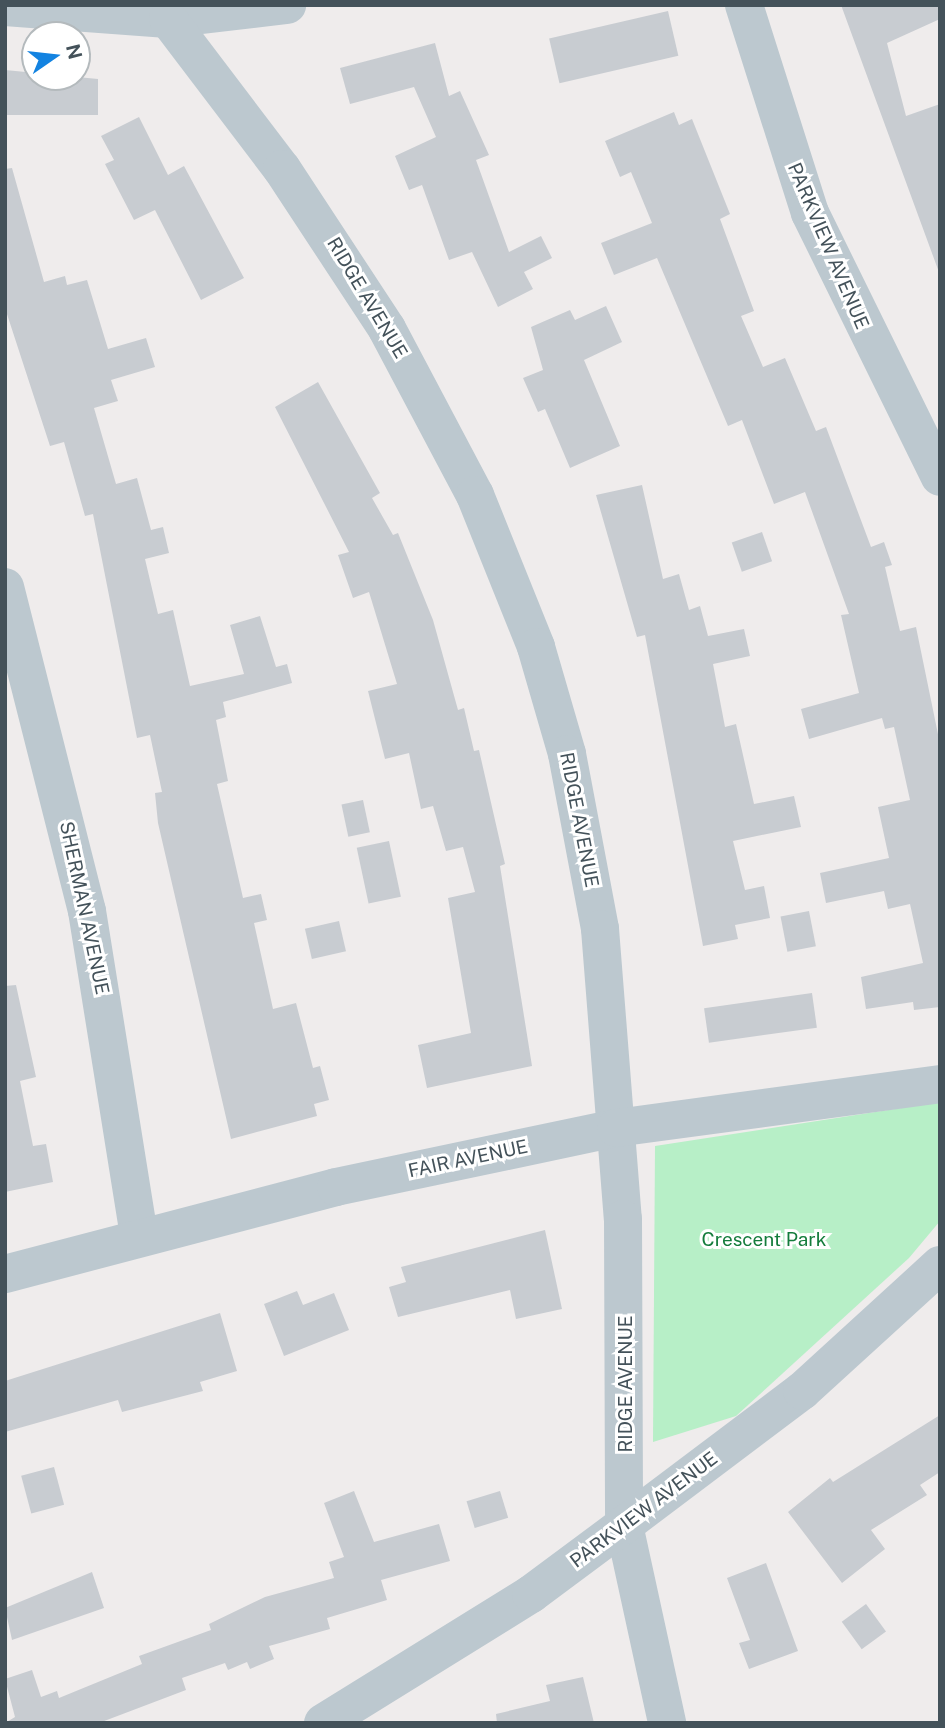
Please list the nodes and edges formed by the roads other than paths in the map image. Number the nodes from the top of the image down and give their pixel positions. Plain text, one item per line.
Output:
1 (287, 5) edge
2 (744, 5) edge
3 (5, 7) edge
4 (168, 19) junction
5 (940, 477) edge
6 (5, 587) edge
7 (940, 1084) edge
8 (616, 1128) junction
9 (139, 1234) junction
10 (940, 1265) edge
11 (5, 1274) edge
12 (624, 1525) junction
13 (323, 1723) edge
14 (667, 1723) edge

1 - 4 street
2 - 5 street, PARKVIEW AVENUE
3 - 4 street
4 - 8 street, RIDGE AVENUE
6 - 9 street, SHERMAN AVENUE
7 - 8 street, FAIR AVENUE
8 - 9 street, FAIR AVENUE
8 - 12 street, RIDGE AVENUE
9 - 11 street, FAIR AVENUE
10 - 12 street, PARKVIEW AVENUE
12 - 13 street, PARKVIEW AVENUE
12 - 14 street, RIDGE AVENUE

